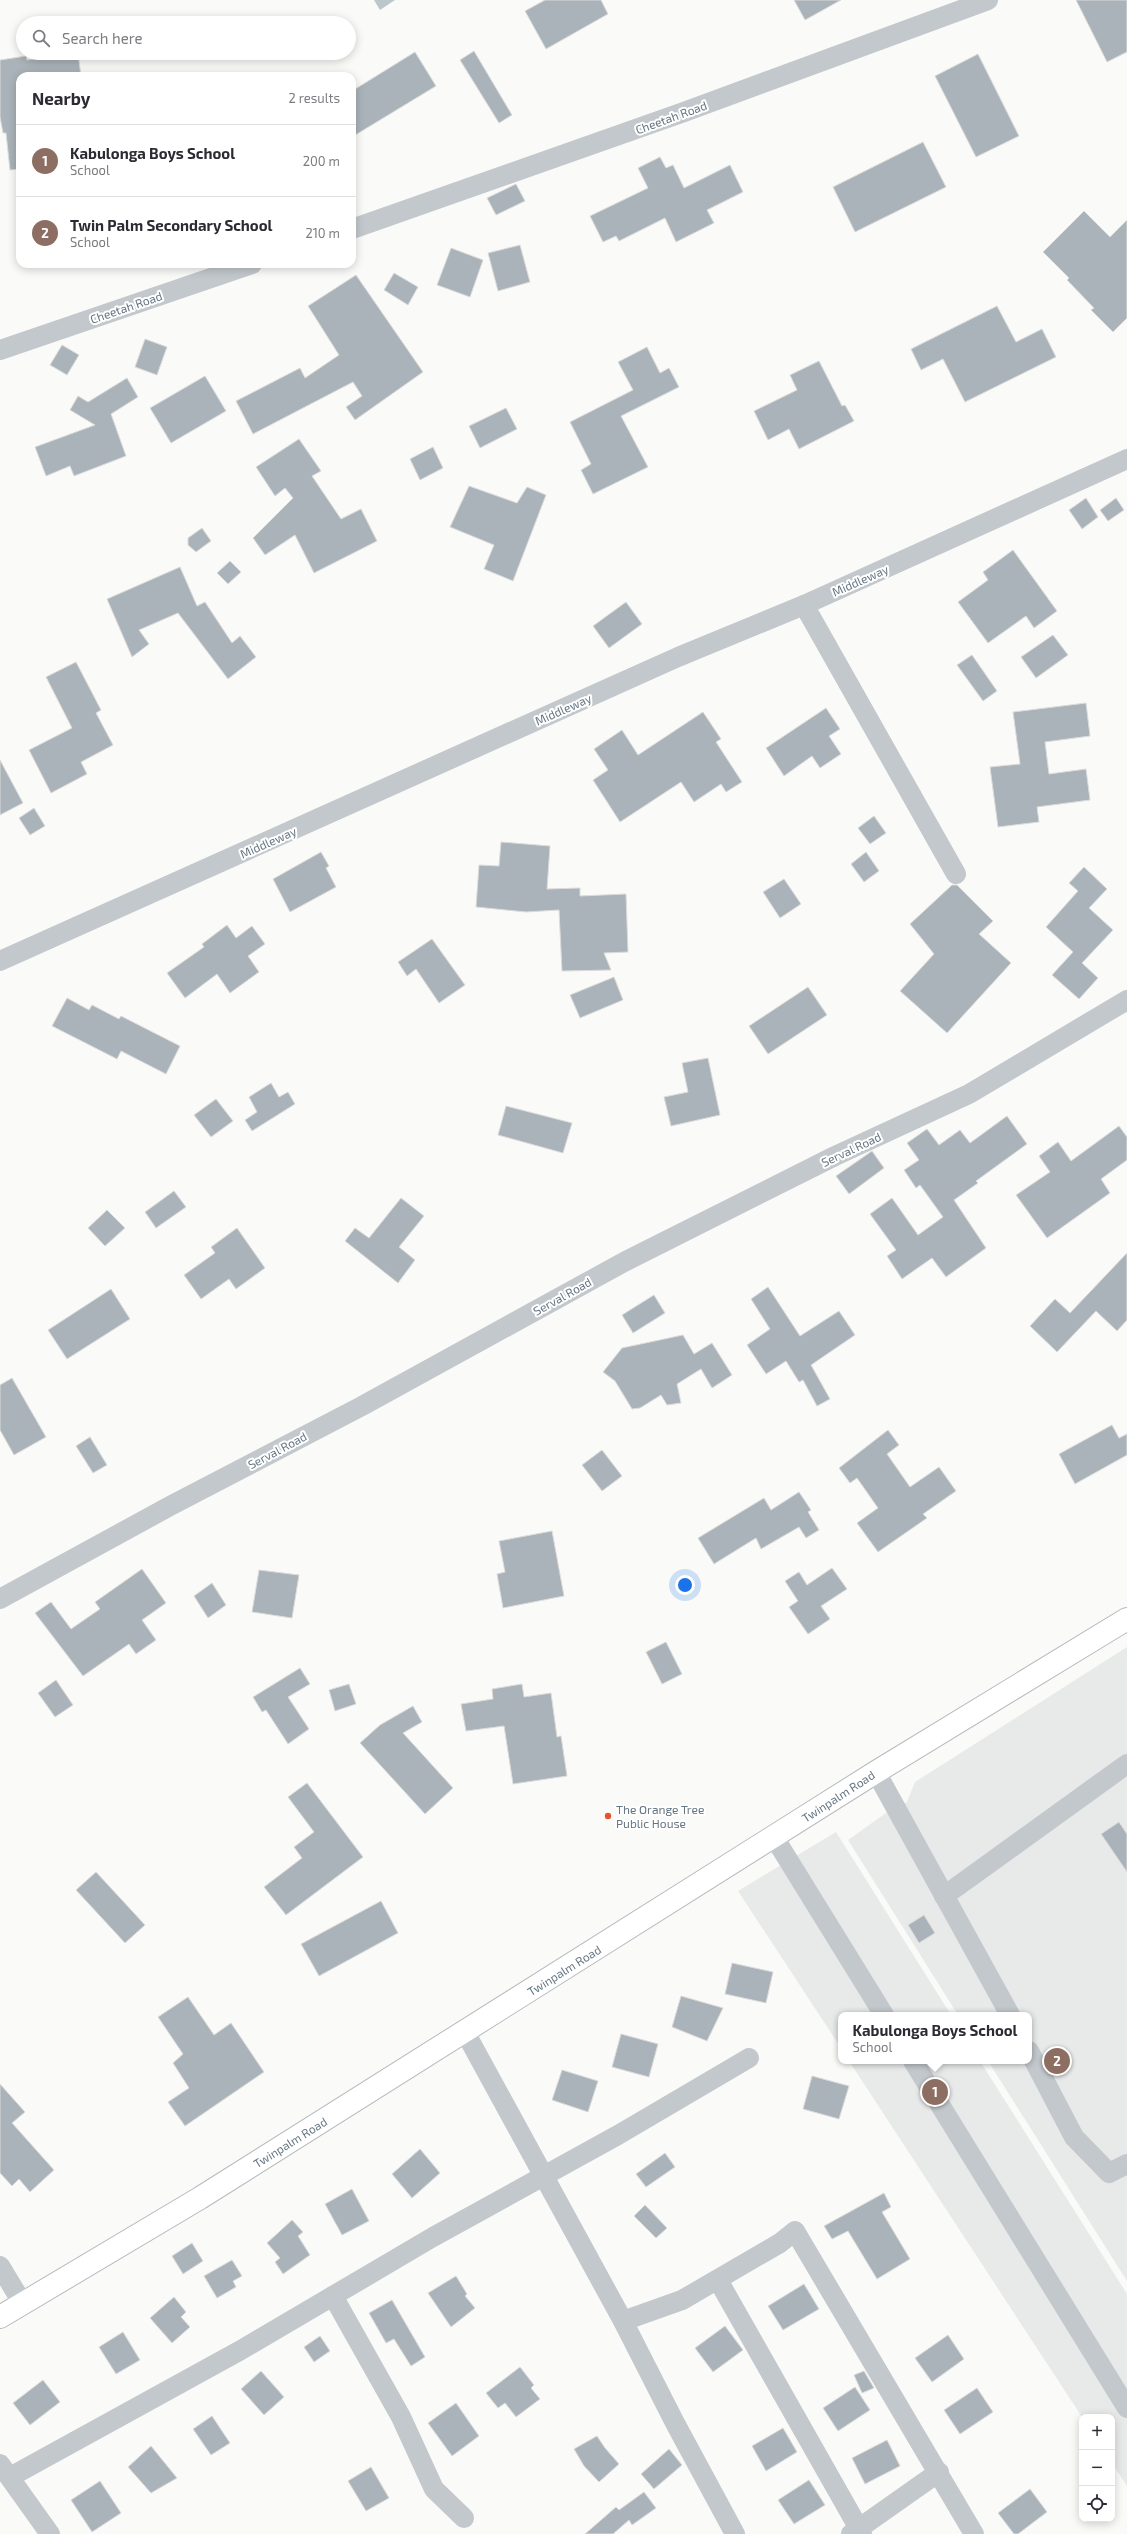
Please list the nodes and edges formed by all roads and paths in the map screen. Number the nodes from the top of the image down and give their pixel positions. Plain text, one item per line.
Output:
1 (988, 0) edge
2 (356, 228) edge
3 (240, 268) edge
4 (0, 350) edge
5 (1127, 459) edge
6 (804, 605) junction
7 (956, 874) dead end
8 (0, 961) edge
9 (1127, 1000) edge
10 (0, 1599) edge
11 (1127, 1619) edge
12 (1127, 1764) edge
13 (876, 1772) junction
14 (774, 1837) junction
15 (944, 1896) junction
16 (882, 2012) edge
17 (1008, 2012) edge
18 (465, 2032) junction
19 (1032, 2057) edge
20 (749, 2058) dead end
21 (915, 2064) edge
22 (1127, 2164) edge
23 (544, 2175) junction
24 (0, 2266) edge
25 (718, 2280) junction
26 (334, 2296) junction
27 (23, 2304) junction
28 (0, 2317) edge
29 (623, 2321) junction
30 (1127, 2408) edge
31 (5, 2471) edge
32 (939, 2472) junction
33 (464, 2518) dead end
34 (857, 2532) edge
35 (50, 2534) edge
36 (735, 2534) edge
37 (974, 2534) edge

1 - 2 street, Cheetah Road
3 - 4 street, Cheetah Road
5 - 6 street, Middleway
6 - 7 street
6 - 8 street, Middleway
9 - 10 street, Serval Road
11 - 13 main road, Twinpalm Road
12 - 15 street
13 - 14 main road, Twinpalm Road
13 - 15 street
14 - 16 street
14 - 18 main road, Twinpalm Road
15 - 17 street
18 - 23 street
18 - 27 main road, Twinpalm Road
19 - 22 street
20 - 23 street
21 - 30 street
23 - 26 street
23 - 29 street
24 - 27 street
25 - 29 street
25 - 32 street
25 - 34 street
26 - 31 street
26 - 33 street
27 - 28 main road, Twinpalm Road
29 - 36 street
31 - 35 street
32 - 34 street
32 - 37 street

